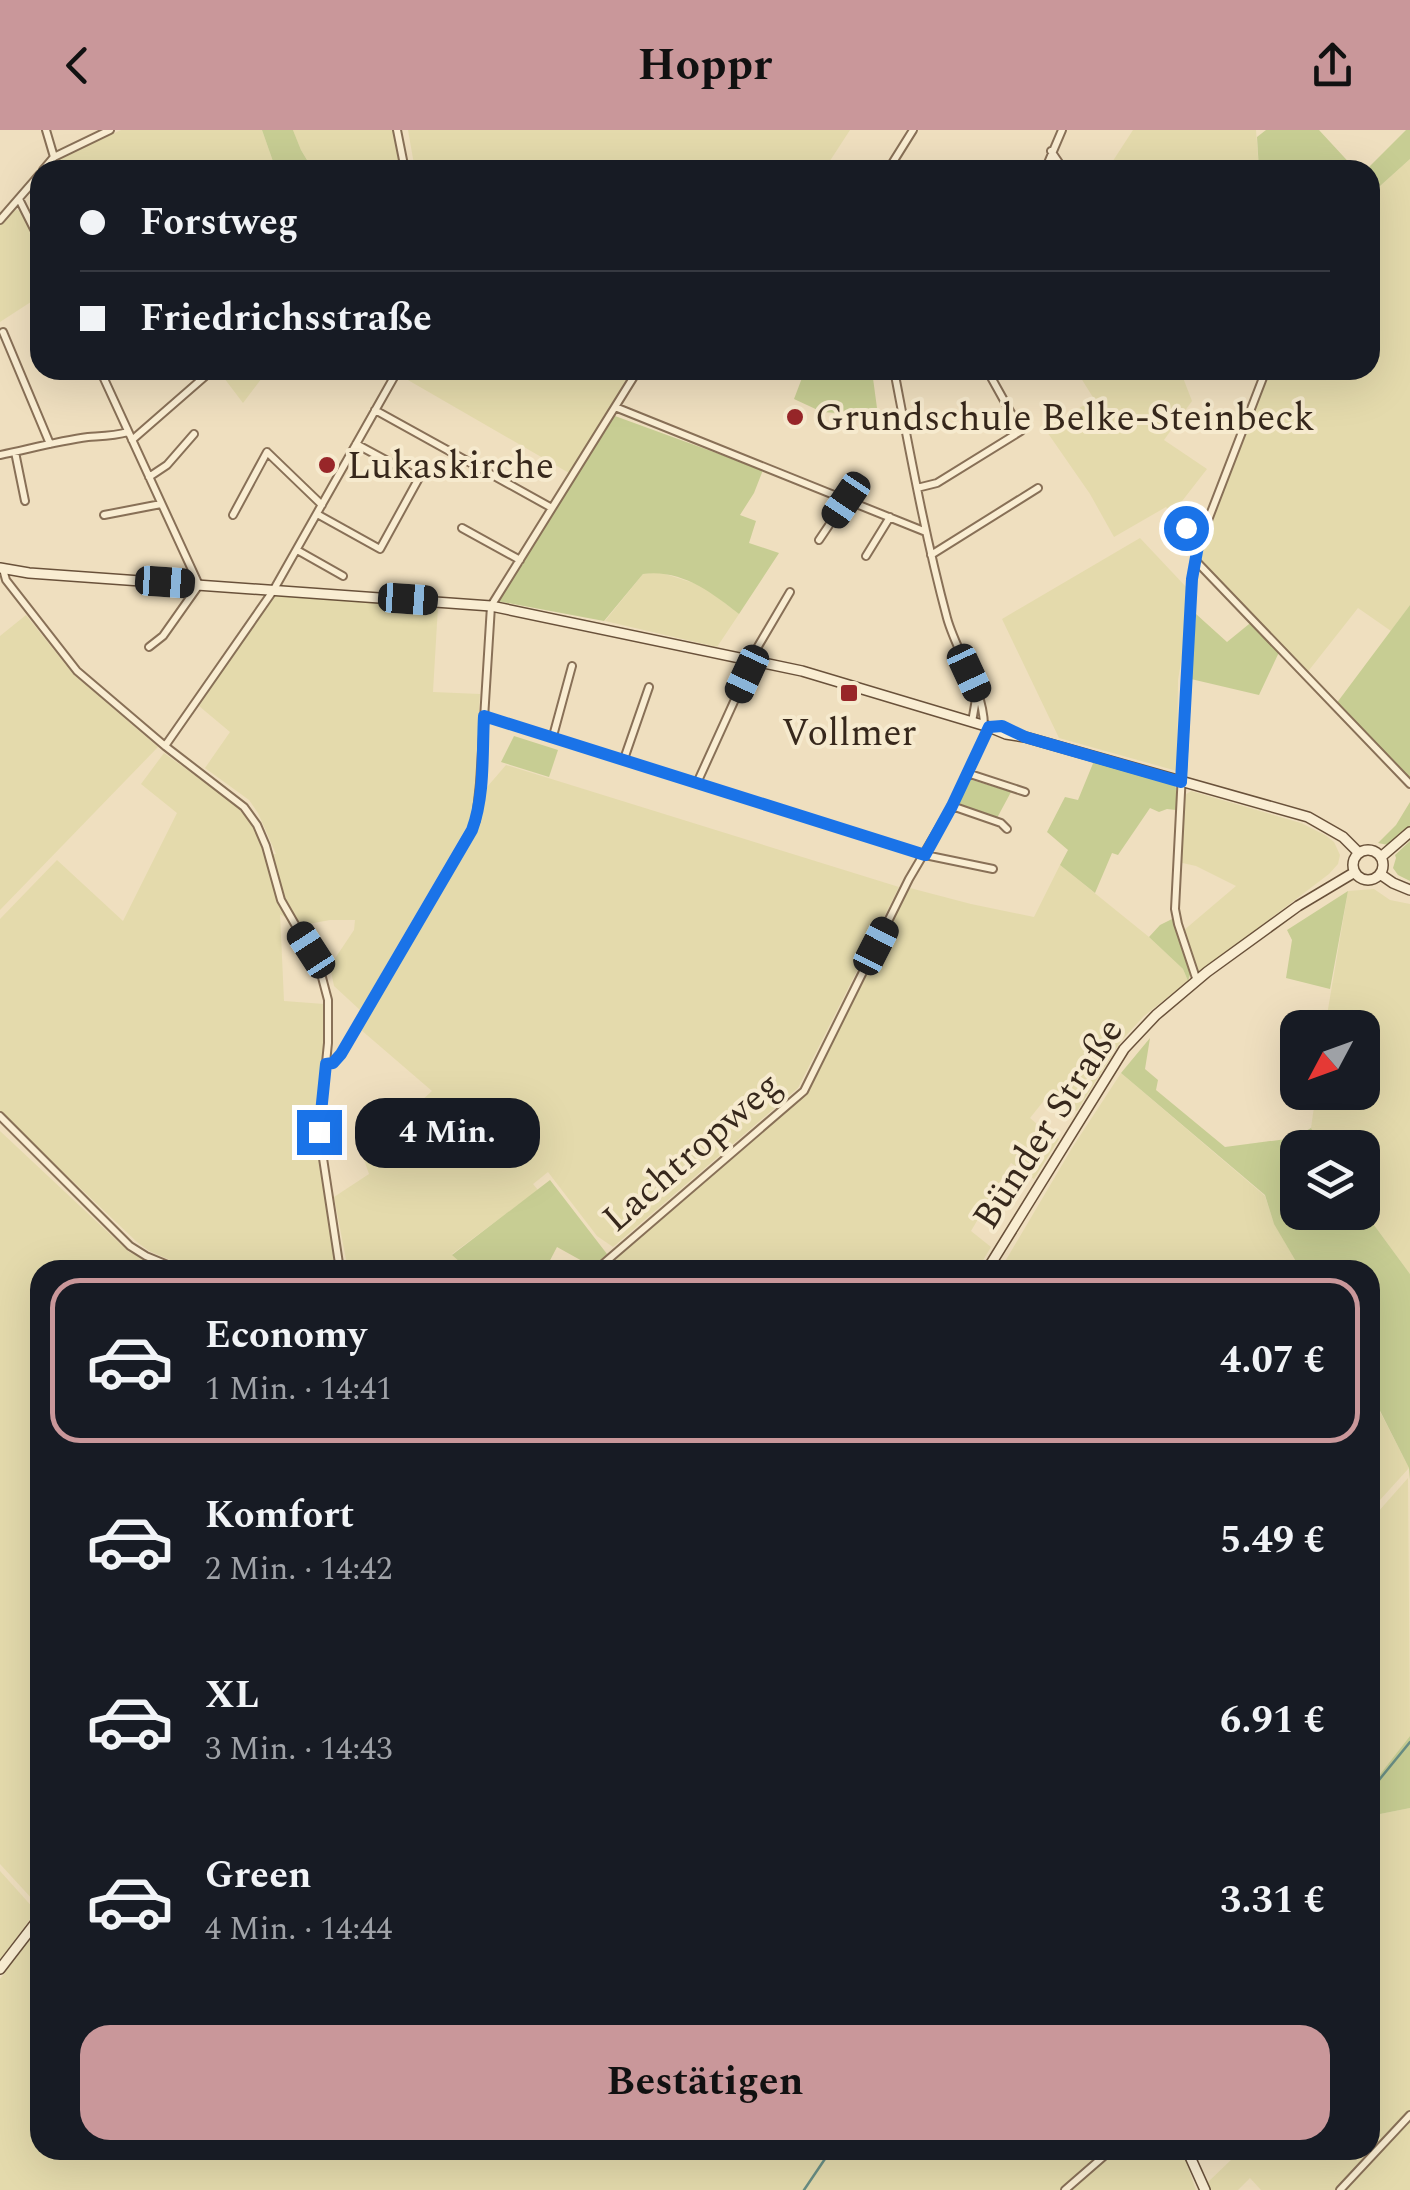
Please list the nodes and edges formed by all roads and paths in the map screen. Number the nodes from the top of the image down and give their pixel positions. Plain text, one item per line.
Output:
1 (46, 130) edge
2 (110, 130) edge
3 (398, 130) edge
4 (913, 130) edge
5 (1062, 130) edge
6 (1051, 151) junction
7 (54, 157) junction
8 (52, 160) edge
9 (403, 160) edge
10 (894, 160) edge
11 (1048, 160) edge
12 (1057, 160) edge
13 (30, 187) edge
14 (20, 199) junction
15 (0, 220) edge
16 (30, 220) edge
17 (3, 332) dead end
18 (105, 380) edge
19 (200, 380) edge
20 (392, 380) edge
21 (632, 380) edge
22 (896, 380) edge
23 (992, 380) edge
24 (1262, 380) edge
25 (615, 408) junction
26 (375, 410) junction
27 (194, 434) dead end
28 (130, 436) junction
29 (50, 444) junction
30 (356, 444) junction
31 (16, 452) junction
32 (0, 455) edge
33 (149, 477) junction
34 (917, 488) junction
35 (1038, 488) dead end
36 (846, 500) junction
37 (25, 501) dead end
38 (161, 504) junction
39 (322, 506) junction
40 (552, 508) junction
41 (1175, 511) dead end
42 (317, 514) junction
43 (104, 515) dead end
44 (233, 515) dead end
45 (890, 518) junction
46 (462, 528) dead end
47 (927, 532) junction
48 (819, 540) dead end
49 (1198, 546) junction
50 (297, 550) junction
51 (931, 554) junction
52 (866, 556) dead end
53 (520, 560) junction
54 (1195, 560) junction
55 (1, 568) edge
56 (343, 576) dead end
57 (199, 585) junction
58 (273, 591) junction
59 (790, 592) dead end
60 (491, 606) junction
61 (149, 648) dead end
62 (750, 660) junction
63 (572, 666) dead end
64 (747, 674) dead end
65 (649, 686) dead end
66 (978, 692) junction
67 (484, 716) junction
68 (972, 722) junction
69 (987, 726) junction
70 (553, 736) junction
71 (165, 746) junction
72 (624, 758) junction
73 (967, 773) junction
74 (697, 782) junction
75 (1181, 782) junction
76 (1410, 784) edge
77 (1025, 792) dead end
78 (952, 806) junction
79 (1008, 829) dead end
80 (1410, 832) edge
81 (1359, 853) junction
82 (925, 855) junction
83 (1381, 857) junction
84 (993, 869) dead end
85 (1355, 872) junction
86 (1380, 874) junction
87 (1410, 890) edge
88 (1196, 981) junction
89 (326, 1064) junction
90 (0, 1116) edge
91 (156, 1260) edge
92 (338, 1260) edge
93 (608, 1260) edge
94 (992, 1260) edge
95 (30, 1930) edge
96 (0, 1969) edge
97 (1410, 2115) edge
98 (1380, 2147) edge
99 (1100, 2160) edge
100 (1192, 2160) edge
101 (1368, 2160) edge
102 (1065, 2190) edge
103 (1205, 2190) edge
104 (1340, 2190) edge

1 - 7 street
2 - 7 street
3 - 9 street
4 - 10 street
5 - 6 street
6 - 11 street
6 - 12 street
7 - 8 street
13 - 14 street
14 - 15 street
14 - 16 street
17 - 29 street
18 - 28 street
19 - 28 street
20 - 26 street
21 - 25 street
22 - 34 street
23 - 34 street
24 - 49 street
25 - 36 street
25 - 40 street
26 - 30 street
26 - 40 street
27 - 33 street
28 - 29 street
28 - 33 street
29 - 31 street
30 - 39 street
30 - 42 street
31 - 32 street
31 - 37 street
33 - 38 street
34 - 47 street
35 - 51 street
36 - 45 street
36 - 48 street
38 - 43 street
38 - 57 street
39 - 42 street
39 - 44 street
40 - 53 street
41 - 49 street
42 - 50 street
45 - 47 street
45 - 52 street
46 - 53 street
47 - 51 street
49 - 54 street
50 - 56 street
50 - 58 street
51 - 66 street
53 - 60 street
54 - 75 street
54 - 76 street
55 - 57 street
55 - 71 street
57 - 58 street
57 - 61 street
58 - 60 street
58 - 71 street
59 - 62 street
60 - 62 street
60 - 67 street
62 - 68 street
63 - 70 street
64 - 74 street
65 - 72 street
66 - 68 street
66 - 69 street
67 - 70 street
67 - 89 street
68 - 69 street
69 - 73 street, Lachtropweg
69 - 75 street
70 - 72 street
71 - 89 street
72 - 74 street
73 - 77 street
73 - 78 street, Lachtropweg
74 - 82 street
75 - 81 street
75 - 88 street
78 - 79 street
78 - 82 street, Lachtropweg
80 - 83 street
81 - 83 street
81 - 85 street
82 - 84 street
82 - 93 street, Lachtropweg
83 - 86 street
85 - 86 street
85 - 88 street, Bünder Straße
86 - 87 street
88 - 94 street, Bünder Straße
89 - 92 street
90 - 91 street
95 - 96 street
97 - 98 street
99 - 102 street
100 - 103 street
101 - 104 street

